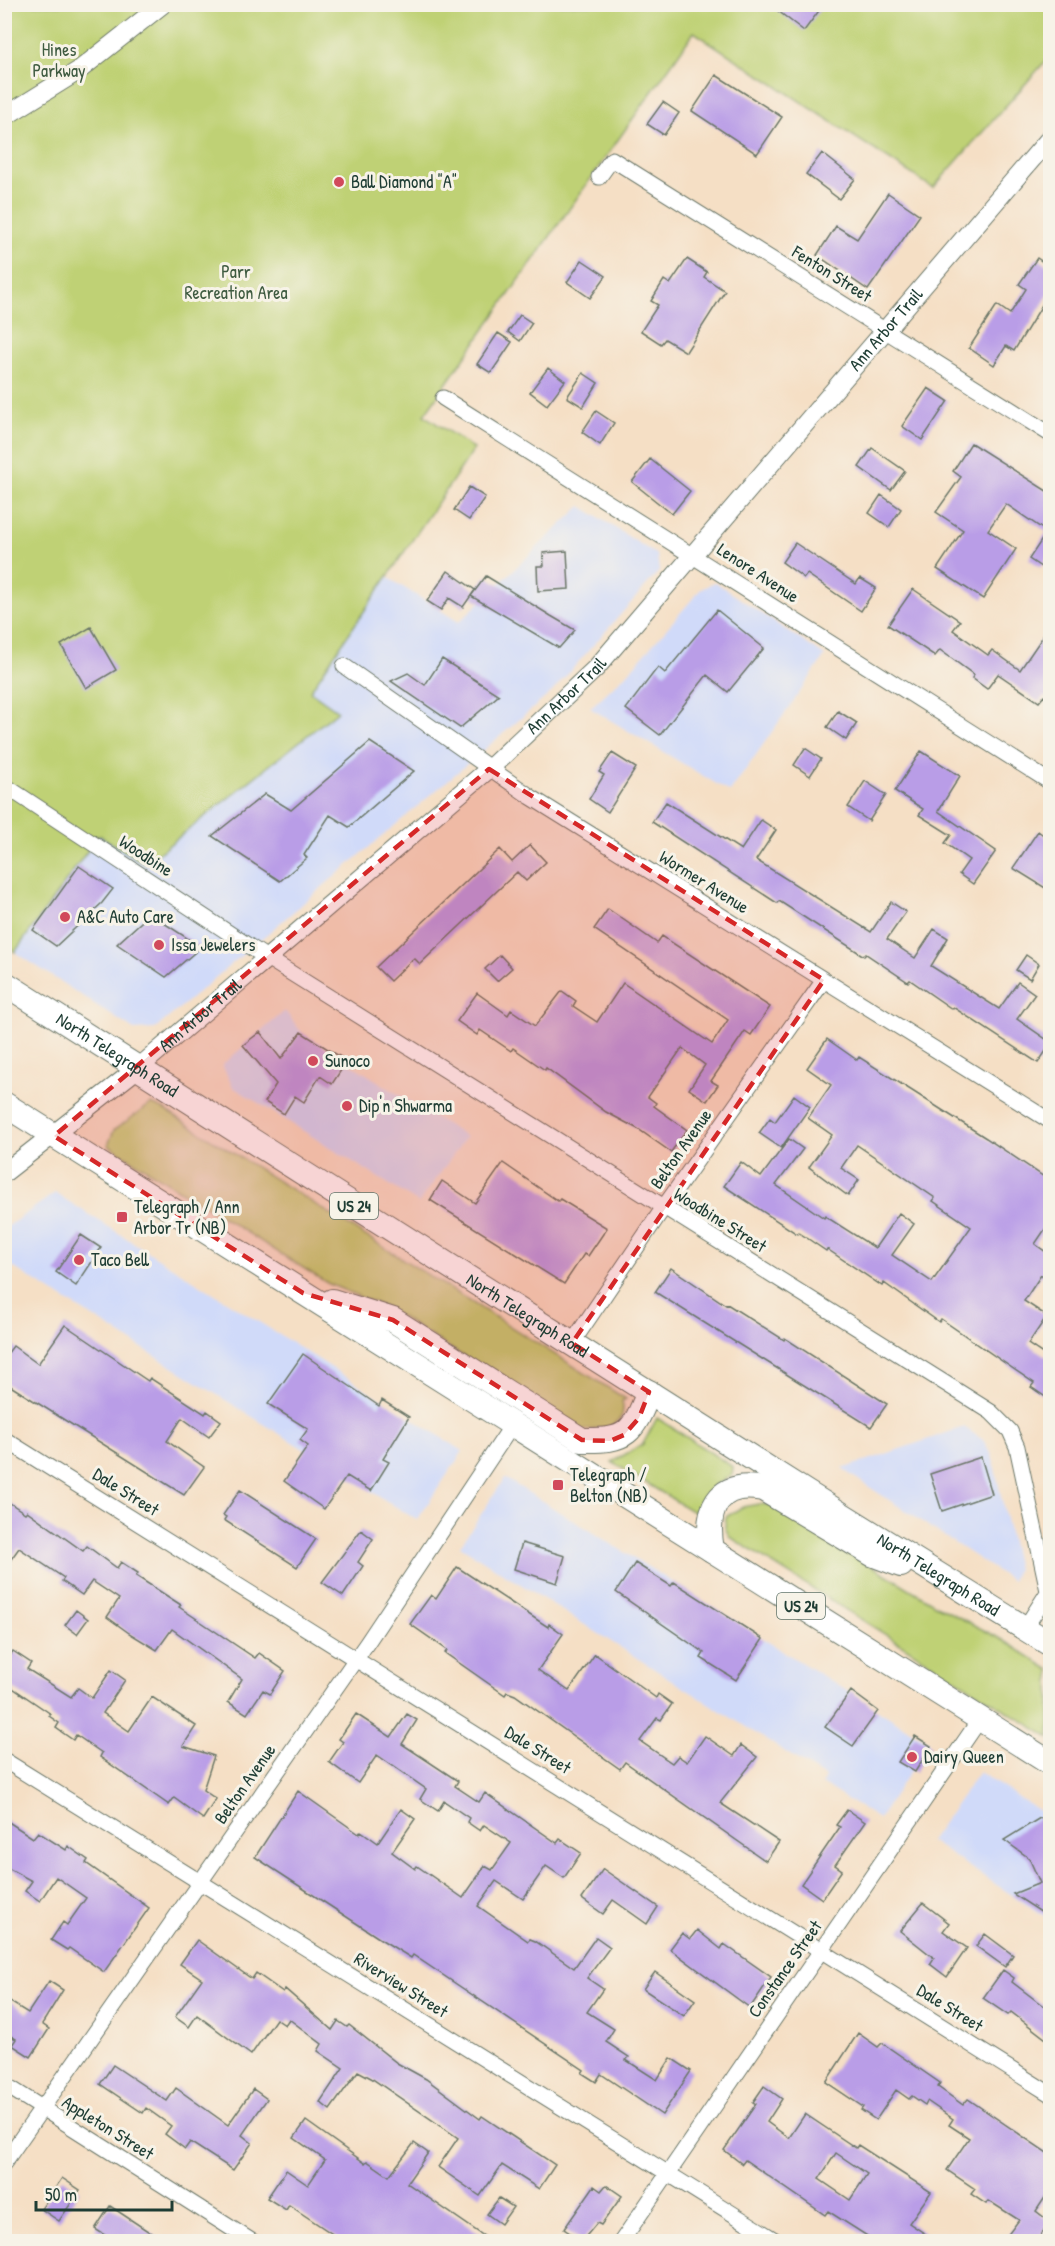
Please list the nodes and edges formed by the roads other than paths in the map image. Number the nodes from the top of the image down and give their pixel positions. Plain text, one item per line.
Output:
1 (163, 4) edge
2 (4, 117) edge
3 (1050, 138) edge
4 (599, 177) dead end
5 (887, 331) junction
6 (443, 398) dead end
7 (1050, 434) edge
8 (695, 555) junction
9 (344, 666) dead end
10 (489, 769) junction
11 (1050, 782) edge
12 (4, 785) edge
13 (267, 958) junction
14 (824, 980) junction
15 (4, 983) edge
16 (137, 1069) junction
17 (4, 1104) edge
18 (1050, 1121) edge
19 (54, 1136) junction
20 (4, 1173) edge
21 (663, 1207) junction
22 (303, 1293) junction
23 (572, 1342) junction
24 (649, 1392) junction
25 (513, 1424) junction
26 (4, 1439) edge
27 (712, 1550) junction
28 (951, 1584) junction
29 (1049, 1590) edge
30 (1024, 1628) junction
31 (1050, 1644) edge
32 (355, 1660) junction
33 (980, 1719) junction
34 (4, 1760) edge
35 (1050, 1763) edge
36 (199, 1882) junction
37 (821, 1950) junction
38 (4, 2084) edge
39 (1050, 2094) edge
40 (42, 2109) junction
41 (4, 2163) edge
42 (668, 2173) junction
43 (253, 2241) edge
44 (621, 2241) edge
45 (778, 2241) edge

1 - 2 street
3 - 5 street, Ann Arbor Trail
4 - 5 street, Fenton Street
5 - 7 street, Fenton Street
5 - 8 street, Ann Arbor Trail
6 - 8 street, Lenore Avenue
8 - 10 street, Ann Arbor Trail
8 - 11 street, Lenore Avenue
9 - 10 street, Wormer Avenue
10 - 13 street, Ann Arbor Trail
10 - 14 street, Wormer Avenue
12 - 13 street, Woodbine
13 - 16 street, Ann Arbor Trail
13 - 21 street, Woodbine Street
14 - 18 street, Wormer Avenue
14 - 21 street, Belton Avenue
15 - 16 main road, North Telegraph Road / US 24
16 - 19 street, Ann Arbor Trail
16 - 23 main road, North Telegraph Road / US 24
17 - 19 main road, US 24
19 - 20 street, Ann Arbor Trail
19 - 22 main road, US 24
21 - 23 street, Belton Avenue
21 - 29 street, Woodbine Street
22 - 24 main road
22 - 25 main road, US 24
23 - 24 main road, North Telegraph Road / US 24
24 - 28 main road, North Telegraph Road / US 24
25 - 27 main road, US 24
25 - 32 street, Belton Avenue
26 - 32 street, Dale Street
27 - 28 main road
27 - 33 main road, US 24
28 - 30 main road, North Telegraph Road / US 24
29 - 30 street
30 - 31 main road, North Telegraph Road / US 24
32 - 36 street, Belton Avenue
32 - 37 street, Dale Street
33 - 35 main road, US 24
33 - 37 street, Constance Street
34 - 36 street, Riverview Street
36 - 40 street, Belton Avenue
36 - 42 street, Riverview Street
37 - 39 street, Dale Street
37 - 42 street, Constance Street
38 - 40 street, Appleton Street
40 - 41 street, Belton Avenue
40 - 43 street, Appleton Street
42 - 44 street, Constance Street
42 - 45 street, Riverview Street

